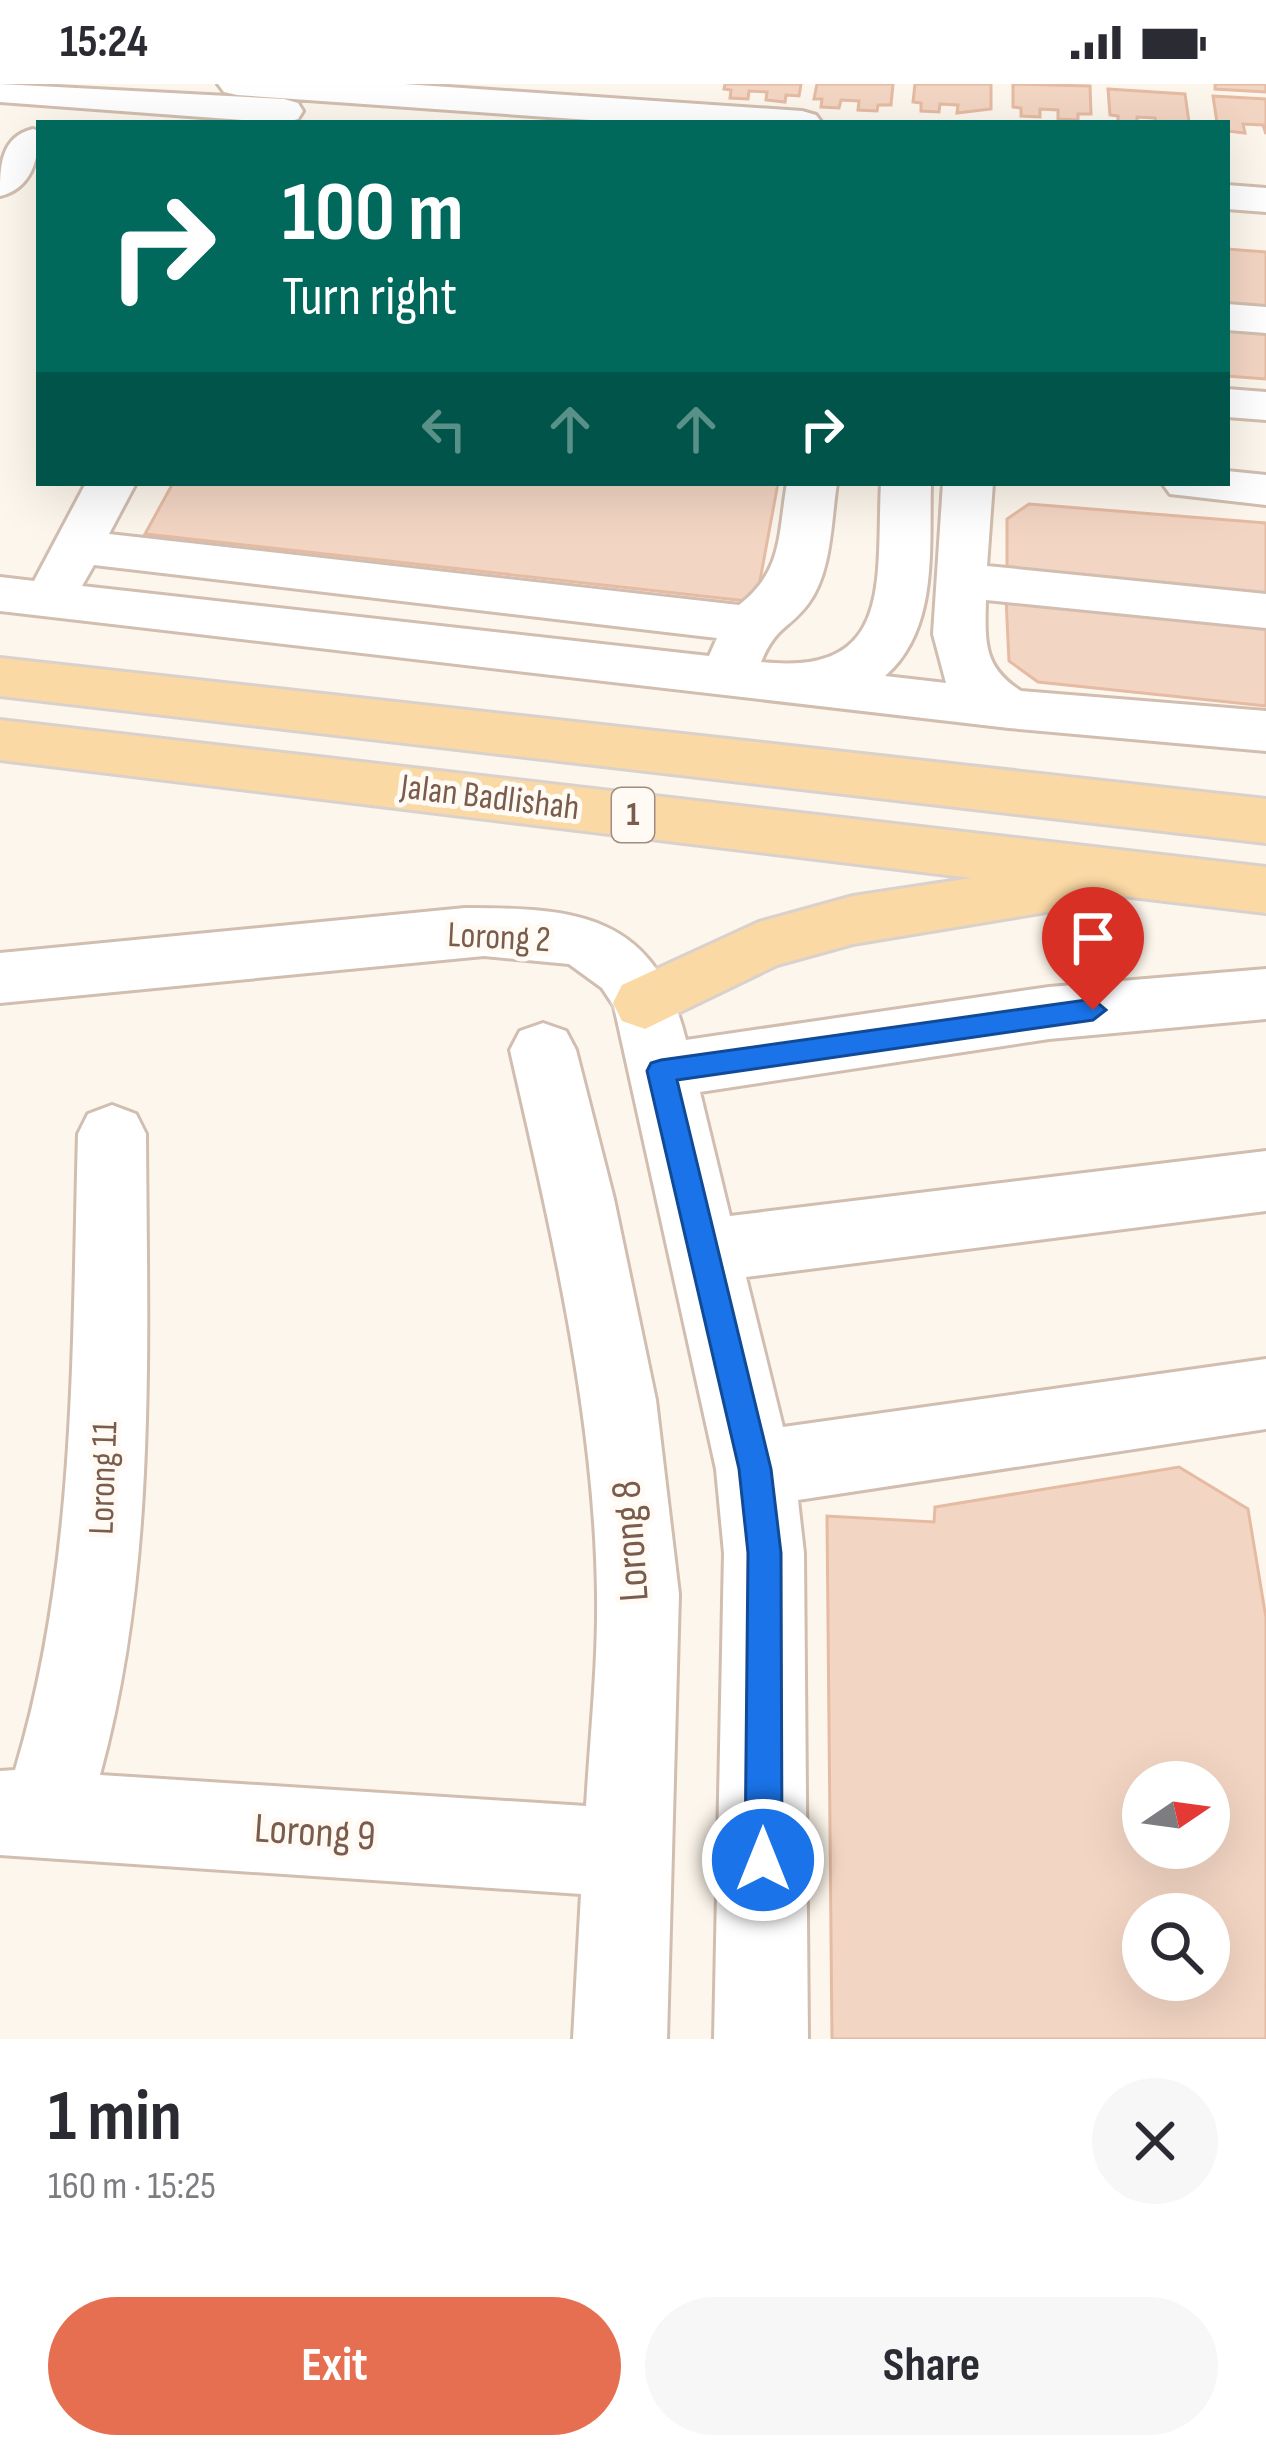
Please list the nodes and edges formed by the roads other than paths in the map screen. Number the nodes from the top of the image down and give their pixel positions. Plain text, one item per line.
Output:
1 (237, 84) edge
2 (0, 91) edge
3 (0, 111) edge
4 (132, 120) edge
5 (415, 120) edge
6 (759, 120) edge
7 (14, 155) edge
8 (1230, 177) edge
9 (1266, 180) edge
10 (1230, 197) edge
11 (1266, 200) edge
12 (1230, 237) edge
13 (1266, 239) edge
14 (1230, 316) edge
15 (1266, 320) edge
16 (1230, 403) edge
17 (1266, 406) edge
18 (109, 486) edge
19 (812, 486) edge
20 (906, 486) edge
21 (968, 486) edge
22 (1221, 486) edge
23 (1266, 490) edge
24 (77, 547) junction
25 (962, 581) junction
26 (25, 596) edge
27 (1266, 611) edge
28 (750, 624) junction
29 (728, 676) junction
30 (0, 677) edge
31 (795, 685) junction
32 (1009, 709) junction
33 (1266, 731) edge
34 (0, 740) edge
35 (1266, 821) edge
36 (1175, 880) junction
37 (1266, 890) edge
38 (0, 978) edge
39 (1266, 994) edge
40 (645, 1003) junction
41 (543, 1050) dead end
42 (661, 1071) junction
43 (112, 1134) dead end
44 (1266, 1181) edge
45 (703, 1251) junction
46 (1266, 1394) edge
47 (755, 1469) junction
48 (22, 1814) edge
49 (629, 1853) junction
50 (620, 2039) edge
51 (761, 2039) edge

1 - 6 street
2 - 5 street
3 - 4 street
3 - 7 street
8 - 9 street
10 - 11 street
12 - 13 street
14 - 15 street
16 - 17 street
18 - 24 street
19 - 28 street
20 - 31 street
21 - 25 street
22 - 23 street
24 - 26 street
24 - 28 street
25 - 27 street
25 - 32 street
26 - 29 street
28 - 29 street
29 - 31 street
30 - 35 main road, Jalan Badlishah / 1
31 - 32 street
32 - 33 street
34 - 36 main road, Jalan Badlishah / 1
36 - 37 main road, Jalan Badlishah / 1
36 - 40 main road
38 - 40 street, Lorong 2
39 - 42 street
40 - 42 street, Lorong 2
41 - 49 street, Lorong 8
42 - 45 street, Lorong 2
43 - 48 street, Lorong 11
44 - 45 street
45 - 47 street, Lorong 2
46 - 47 street
47 - 51 street, Lorong 2
48 - 49 street, Lorong 9
49 - 50 street, Lorong 8

